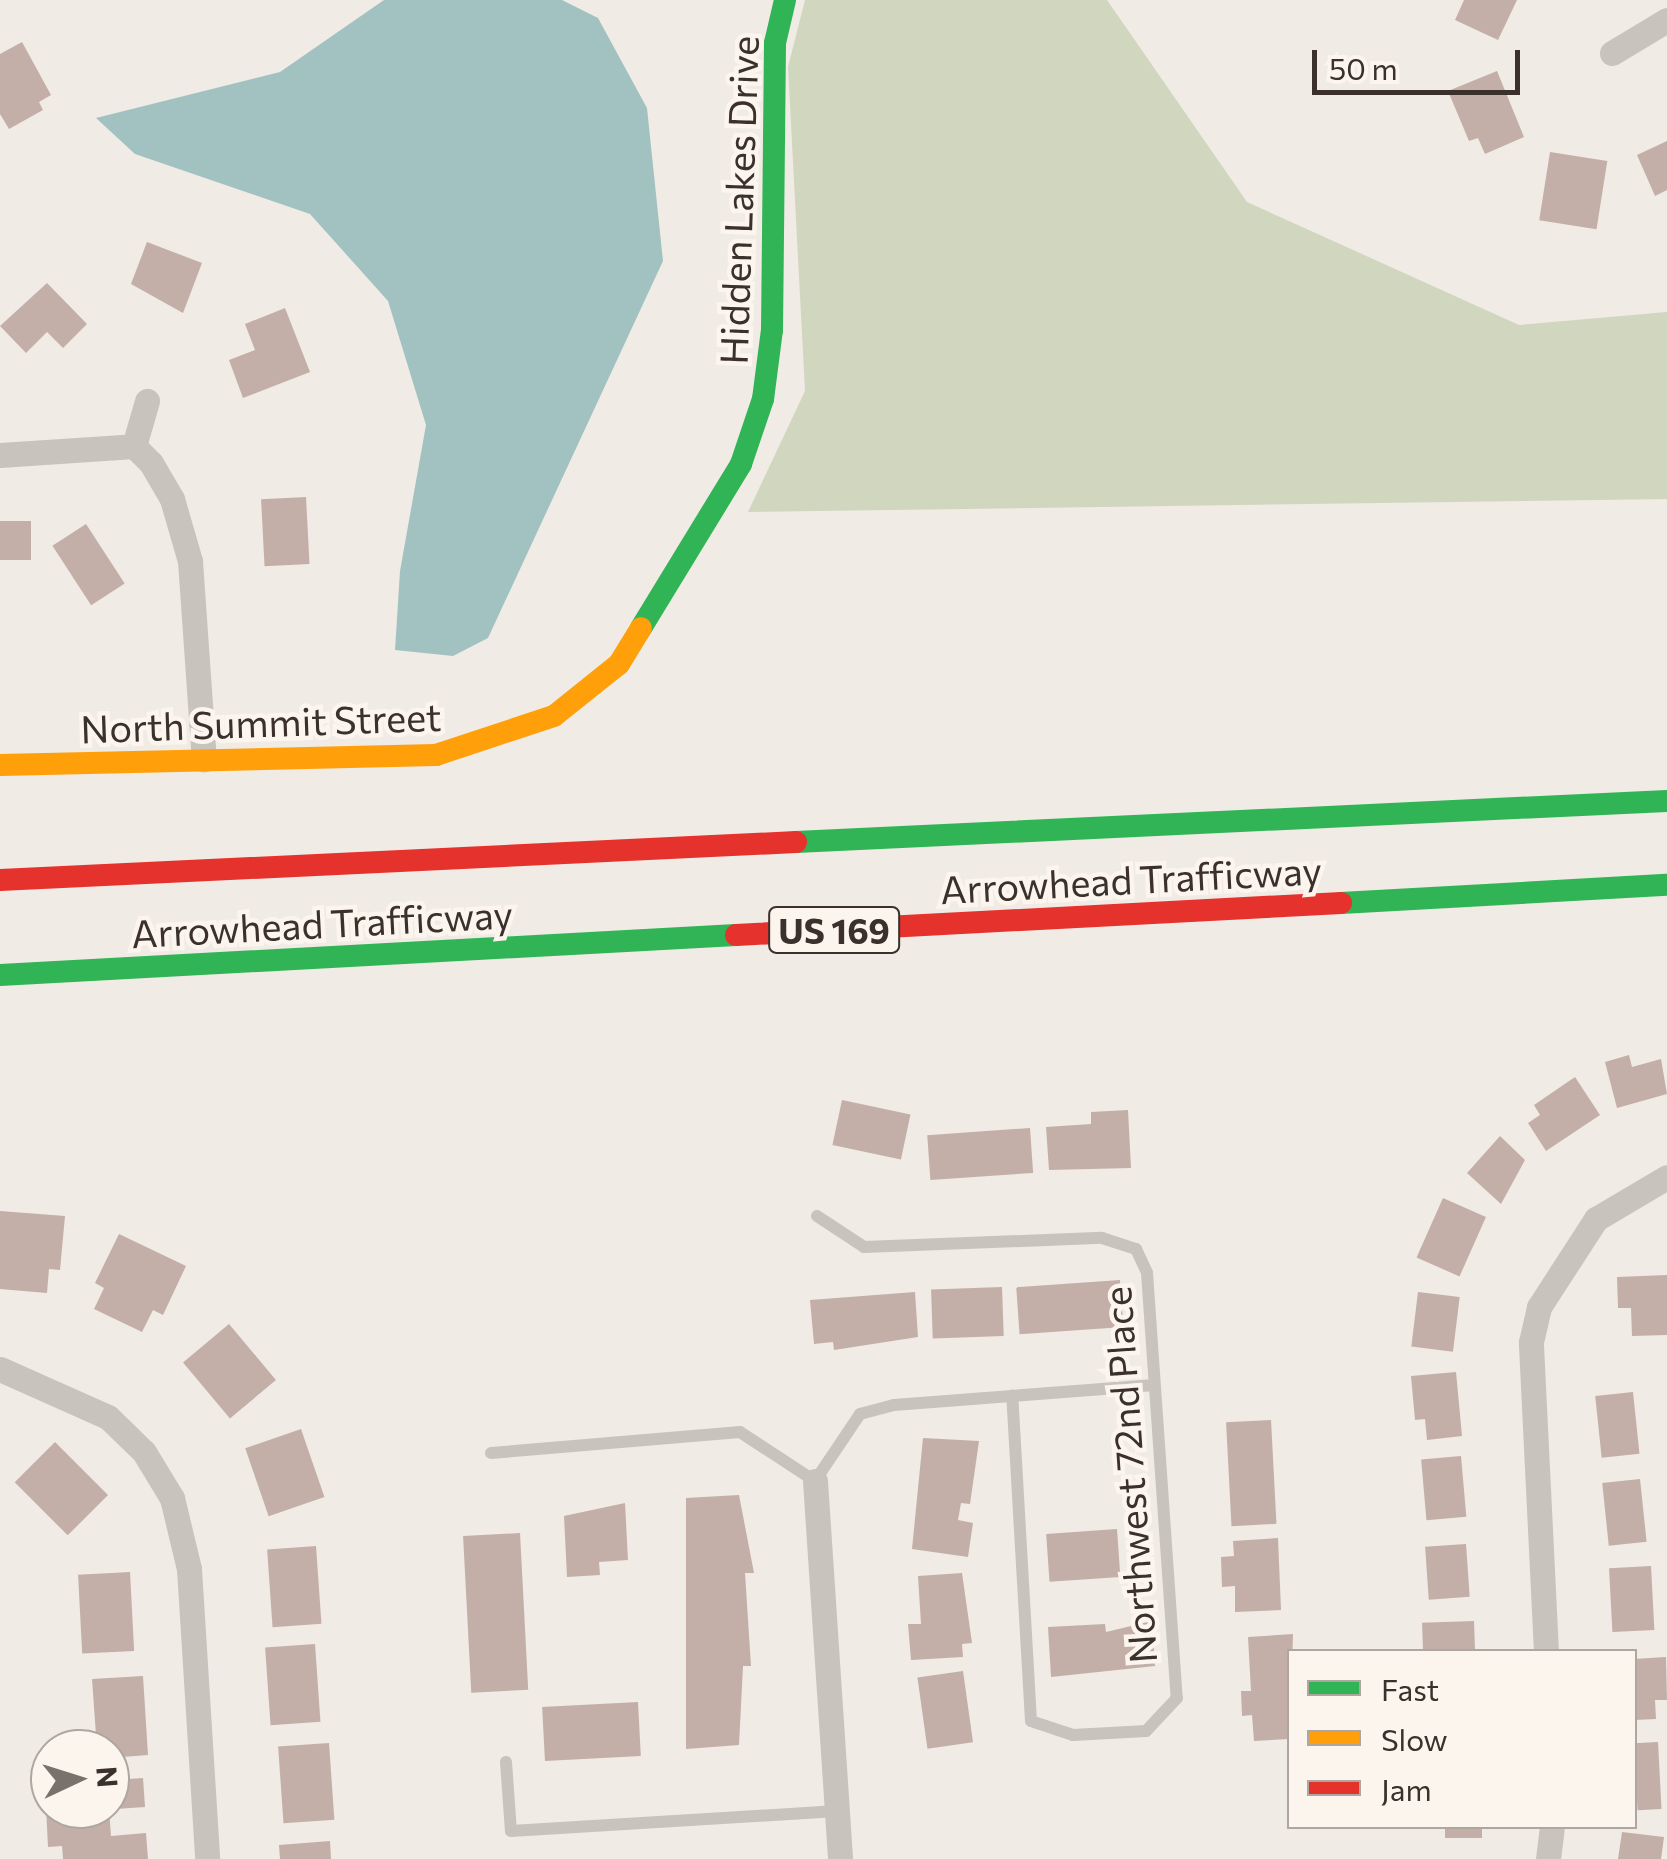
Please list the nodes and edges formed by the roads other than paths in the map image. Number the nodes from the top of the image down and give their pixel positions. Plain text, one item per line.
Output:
1 (785, 0) edge
2 (1667, 20) edge
3 (1612, 53) dead end
4 (147, 401) dead end
5 (134, 446) junction
6 (0, 455) edge
7 (521, 732) joint
8 (204, 760) junction
9 (0, 765) edge
10 (1667, 801) edge
11 (0, 880) edge
12 (1667, 885) edge
13 (0, 975) edge
14 (1667, 1177) edge
15 (818, 1216) dead end
16 (0, 1369) edge
17 (1151, 1385) junction
18 (1012, 1396) junction
19 (491, 1453) dead end
20 (815, 1480) junction
21 (1546, 1649) edge
22 (506, 1762) dead end
23 (837, 1811) junction
24 (1552, 1829) edge
25 (208, 1859) edge
26 (840, 1859) edge
27 (1548, 1859) edge

1 - 7 main road, Hidden Lakes Drive
2 - 3 street
4 - 5 street
5 - 6 street
5 - 8 street
7 - 8 main road, North Summit Street
8 - 9 main road, North Summit Street
10 - 11 main road, Arrowhead Trafficway / US 169
12 - 13 main road, Arrowhead Trafficway / US 169
14 - 21 street
15 - 17 lane, Northwest 72nd Place
16 - 25 street
17 - 18 lane
17 - 18 lane, Northwest 72nd Place
18 - 20 lane
19 - 20 lane
20 - 23 street
22 - 23 lane
23 - 26 street
24 - 27 street

